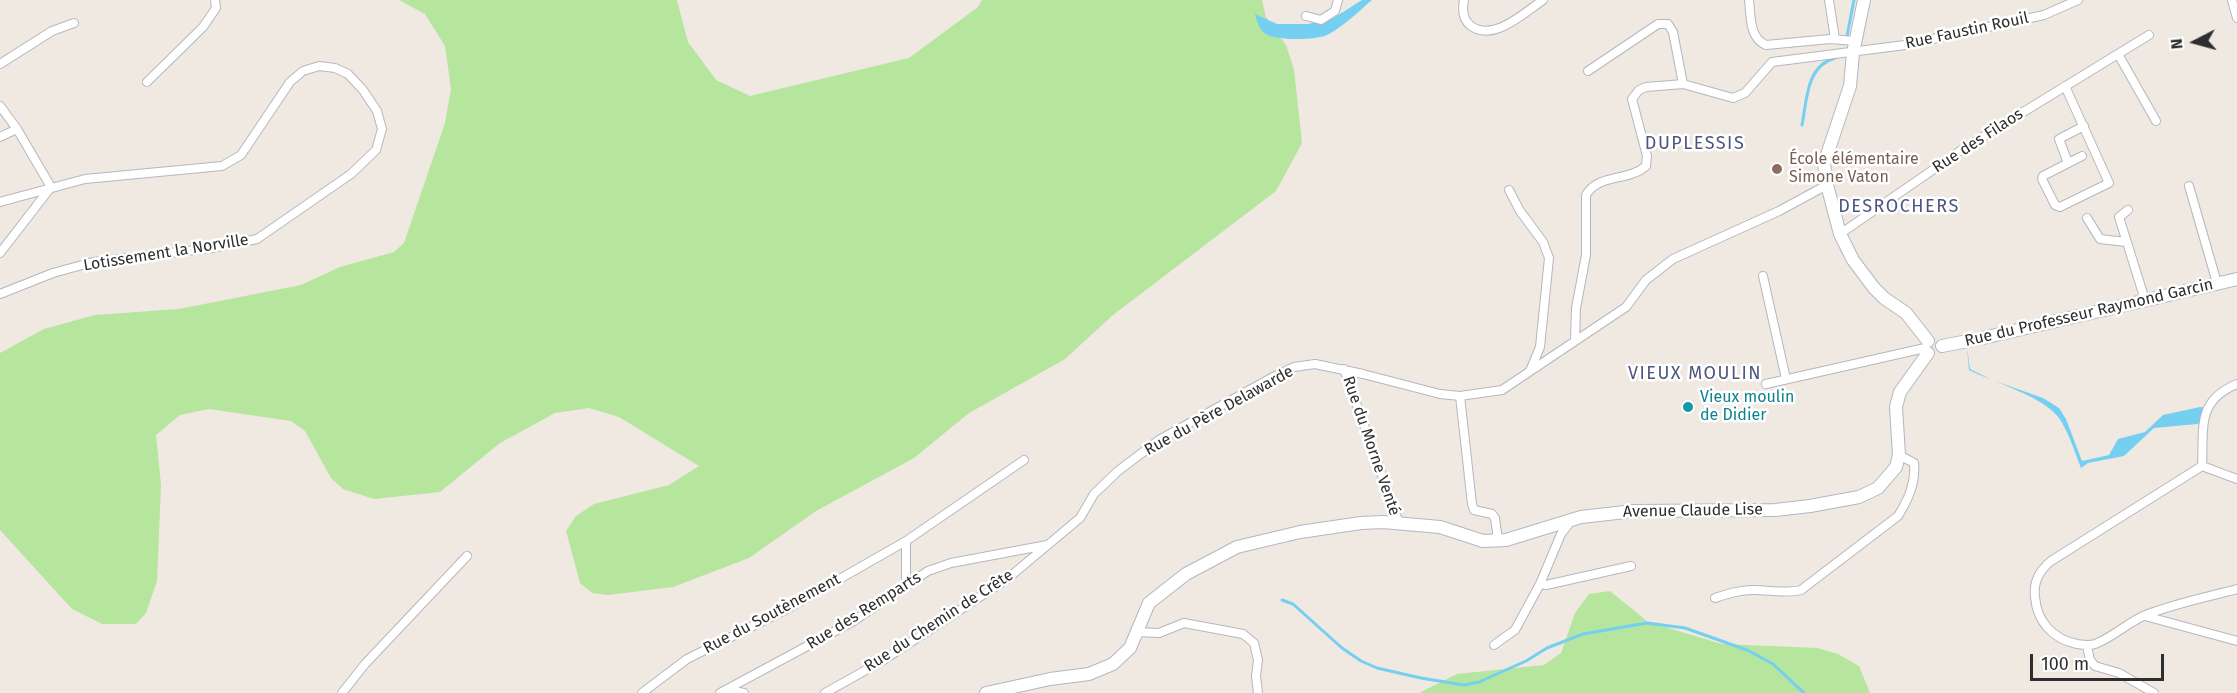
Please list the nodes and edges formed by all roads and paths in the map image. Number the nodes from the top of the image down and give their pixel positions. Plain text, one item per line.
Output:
1 (215, 0) edge
2 (1338, 0) edge
3 (1464, 0) edge
4 (1543, 0) edge
5 (1749, 0) edge
6 (1829, 0) edge
7 (1864, 0) edge
8 (2078, 0) edge
9 (2232, 0) edge
10 (1306, 16) dead end
11 (2237, 18) edge
12 (74, 23) dead end
13 (2149, 35) dead end
14 (1836, 39) junction
15 (1854, 47) junction
16 (2118, 54) junction
17 (0, 64) edge
18 (1588, 71) dead end
19 (147, 82) dead end
20 (1683, 84) junction
21 (2065, 86) junction
22 (0, 106) edge
23 (2156, 121) dead end
24 (2084, 126) junction
25 (17, 129) junction
26 (0, 137) edge
27 (2082, 156) dead end
28 (2068, 163) junction
29 (1827, 185) junction
30 (2189, 186) dead end
31 (51, 187) junction
32 (1509, 190) dead end
33 (0, 202) edge
34 (2128, 210) dead end
35 (2087, 218) dead end
36 (1840, 234) junction
37 (2126, 242) junction
38 (0, 253) edge
39 (1763, 276) dead end
40 (2237, 279) edge
41 (2217, 283) junction
42 (0, 294) edge
43 (2145, 300) junction
44 (1575, 341) junction
45 (1927, 347) junction
46 (1344, 369) junction
47 (1529, 374) junction
48 (1786, 379) junction
49 (1766, 384) dead end
50 (2237, 384) edge
51 (1460, 396) junction
52 (1899, 455) junction
53 (1024, 460) dead end
54 (2202, 466) junction
55 (2237, 479) edge
56 (1571, 521) junction
57 (1399, 523) junction
58 (1498, 540) junction
59 (906, 541) junction
60 (1050, 544) junction
61 (466, 556) dead end
62 (1630, 566) dead end
63 (906, 584) junction
64 (1540, 584) junction
65 (2237, 589) edge
66 (1715, 598) dead end
67 (2174, 605) junction
68 (2144, 615) junction
69 (2175, 624) junction
70 (1136, 632) junction
71 (2237, 641) edge
72 (1494, 645) dead end
73 (2087, 646) junction
74 (729, 690) junction
75 (342, 693) edge
76 (642, 693) edge
77 (720, 693) edge
78 (744, 693) edge
79 (825, 693) edge
80 (986, 693) edge
81 (1258, 693) edge
82 (2154, 693) edge

1 - 19 street
2 - 10 street
3 - 4 street
5 - 14 street
6 - 14 street
7 - 15 street
8 - 15 street, Rue Faustin Rouil
9 - 11 street
12 - 17 street
13 - 16 street, Rue des Filaos
14 - 15 street
15 - 20 street
15 - 29 street
16 - 21 street, Rue des Filaos
16 - 23 street
18 - 20 street
20 - 44 street
21 - 24 street
21 - 36 street, Rue des Filaos
22 - 25 street
24 - 28 street
24 - 28 street
25 - 26 street
25 - 31 street
27 - 28 street
29 - 36 street
29 - 44 street, Rue du Père Delawarde
30 - 41 street
31 - 33 street, Lotissement la Norville
31 - 38 street
31 - 42 street, Lotissement la Norville
32 - 47 street
34 - 37 street
35 - 37 street
36 - 45 street
37 - 43 street
39 - 48 street
40 - 41 street, Rue du Professeur Raymond Garcin
41 - 43 street, Rue du Professeur Raymond Garcin
43 - 45 street, Rue du Professeur Raymond Garcin
44 - 47 street, Rue du Père Delawarde
45 - 48 street
45 - 52 street
46 - 51 street, Rue du Père Delawarde
46 - 57 street, Rue du Morne Venté
46 - 60 street, Rue du Père Delawarde
47 - 51 street, Rue du Père Delawarde
48 - 49 street
50 - 54 street
51 - 58 street
52 - 56 street, Avenue Claude Lise
52 - 66 street
53 - 59 street, Rue du Soutènement
54 - 55 street
54 - 73 street
56 - 58 street, Avenue Claude Lise
56 - 64 street
57 - 58 street, Avenue Claude Lise
57 - 70 street, Avenue Claude Lise
59 - 63 street
59 - 76 street, Rue du Soutènement
60 - 63 street, Rue des Remparts
60 - 79 street, Rue du Chemin de Crête
61 - 75 street
62 - 64 street
63 - 74 street, Rue des Remparts
64 - 72 street
65 - 67 street
67 - 68 street
67 - 69 street
68 - 69 street
68 - 73 street
69 - 71 street
70 - 80 street, Avenue Claude Lise
70 - 81 street
73 - 82 street
74 - 77 street, Rue des Remparts
74 - 78 street

